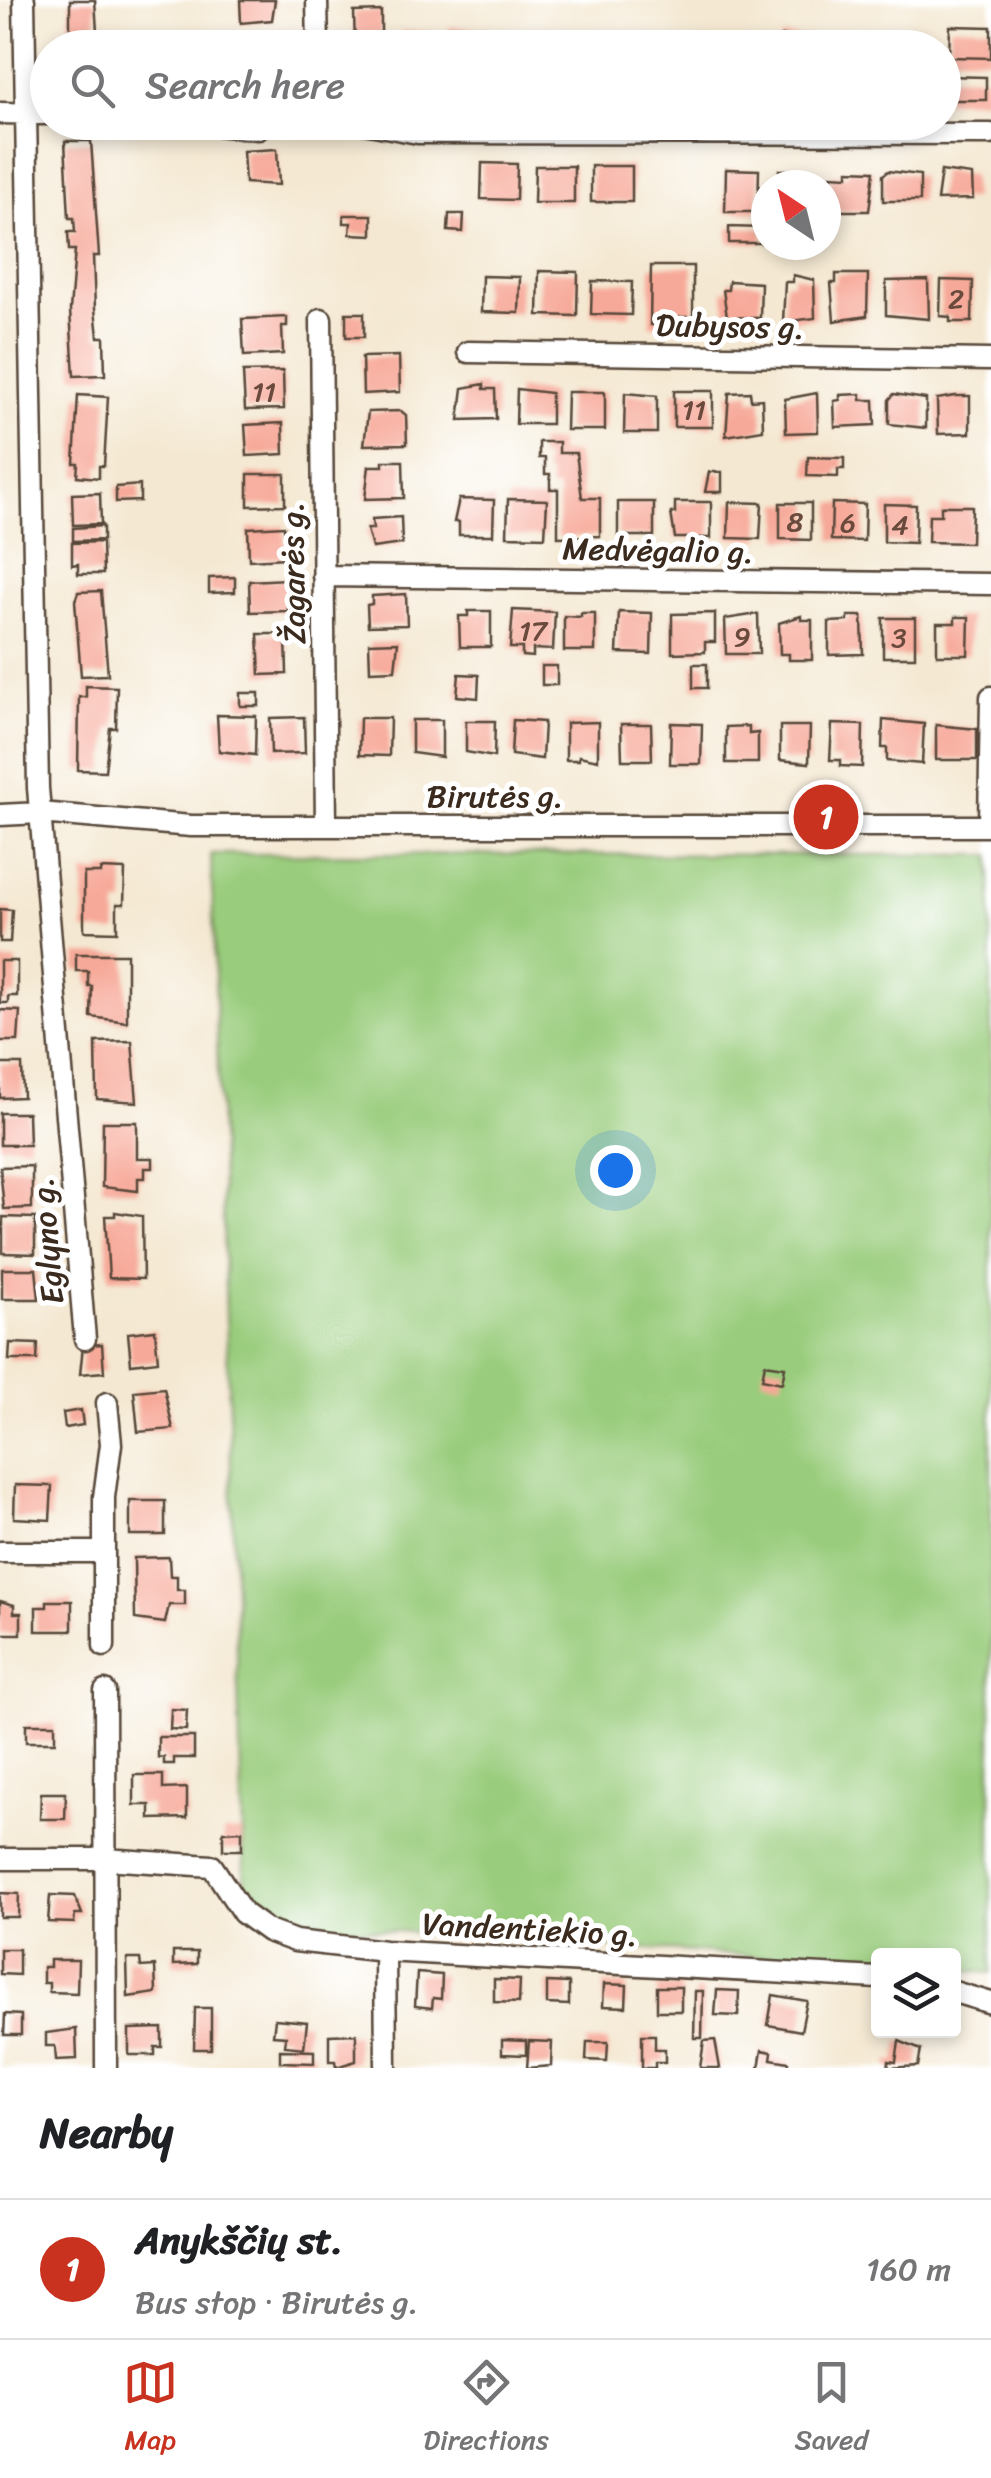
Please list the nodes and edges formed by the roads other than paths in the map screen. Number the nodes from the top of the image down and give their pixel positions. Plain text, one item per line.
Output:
1 (24, 0) edge
2 (317, 0) edge
3 (318, 30) edge
4 (30, 53) edge
5 (0, 113) edge
6 (30, 114) edge
7 (961, 134) edge
8 (991, 134) edge
9 (37, 140) edge
10 (321, 318) dead end
11 (468, 352) dead end
12 (991, 360) edge
13 (324, 576) junction
14 (991, 584) edge
15 (991, 697) edge
16 (40, 814) junction
17 (0, 815) edge
18 (326, 826) junction
19 (990, 826) edge
20 (85, 1339) dead end
21 (107, 1403) dead end
22 (0, 1552) edge
23 (103, 1552) junction
24 (104, 1646) dead end
25 (105, 1691) dead end
26 (0, 1859) edge
27 (104, 1859) junction
28 (384, 1952) junction
29 (871, 1978) edge
30 (961, 1994) edge
31 (988, 2001) edge
32 (106, 2068) edge
33 (386, 2068) edge

1 - 4 street, Eglyno g.
2 - 3 street
5 - 6 street
7 - 8 street
9 - 16 street, Eglyno g.
10 - 13 street, Žagarės g.
11 - 12 street, Dubysos g.
13 - 14 street, Medvėgalio g.
13 - 18 street, Žagarės g.
15 - 19 street
16 - 17 street, Birutės g.
16 - 18 street, Birutės g.
16 - 20 street, Eglyno g.
18 - 19 street, Birutės g.
21 - 23 street
22 - 23 street
23 - 24 street
25 - 27 street
26 - 27 street
27 - 28 street, Vandentiekio g.
27 - 32 street
28 - 29 street, Vandentiekio g.
28 - 33 street
30 - 31 street

